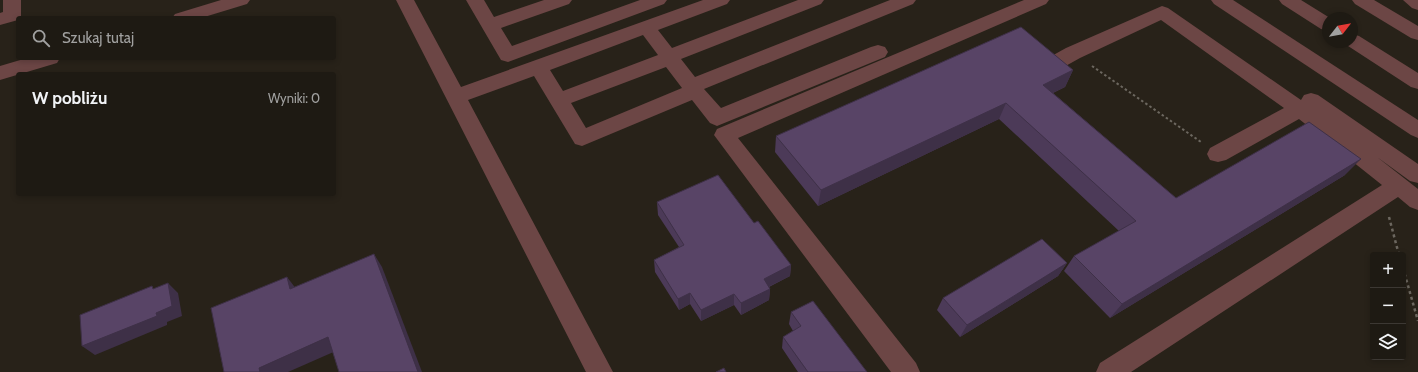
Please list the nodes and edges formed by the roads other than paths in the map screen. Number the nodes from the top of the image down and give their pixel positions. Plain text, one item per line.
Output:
1 (12, 0) edge
2 (240, 0) edge
3 (405, 0) edge
4 (475, 0) edge
5 (563, 0) edge
6 (658, 0) edge
7 (721, 0) edge
8 (815, 0) edge
9 (907, 0) edge
10 (1002, 0) edge
11 (1040, 0) edge
12 (1144, 0) edge
13 (1220, 0) edge
14 (1288, 0) edge
15 (1361, 0) edge
16 (1412, 0) edge
17 (1418, 4) edge
18 (1164, 6) edge
19 (188, 16) edge
20 (0, 19) edge
21 (1322, 21) edge
22 (489, 25) junction
23 (646, 27) junction
24 (1418, 34) edge
25 (1358, 44) edge
26 (508, 55) junction
27 (669, 57) junction
28 (43, 60) edge
29 (1056, 63) edge
30 (538, 66) junction
31 (0, 73) edge
32 (518, 73) junction
33 (1418, 82) edge
34 (694, 89) junction
35 (455, 96) junction
36 (559, 100) junction
37 (1300, 109) junction
38 (1418, 130) edge
39 (1218, 154) road end
40 (1400, 186) edge
41 (1418, 200) edge
42 (600, 372) edge
43 (907, 372) edge
44 (1109, 372) edge

1 - 20 street
2 - 19 street
3 - 35 street
4 - 22 street
5 - 22 street
6 - 26 street
7 - 23 street
8 - 27 street
9 - 34 street
10 - 34 street
11 - 43 street
12 - 18 street
13 - 38 street
14 - 21 street
15 - 24 street
16 - 17 street
18 - 29 street
18 - 37 street
18 - 40 street
22 - 26 street
23 - 27 street
23 - 30 street
25 - 33 street
26 - 32 street
27 - 34 street
27 - 36 street
28 - 31 street
30 - 32 street
30 - 36 street
32 - 35 street
34 - 36 street
35 - 42 street
37 - 39 street
37 - 40 street
40 - 41 street
40 - 44 street

